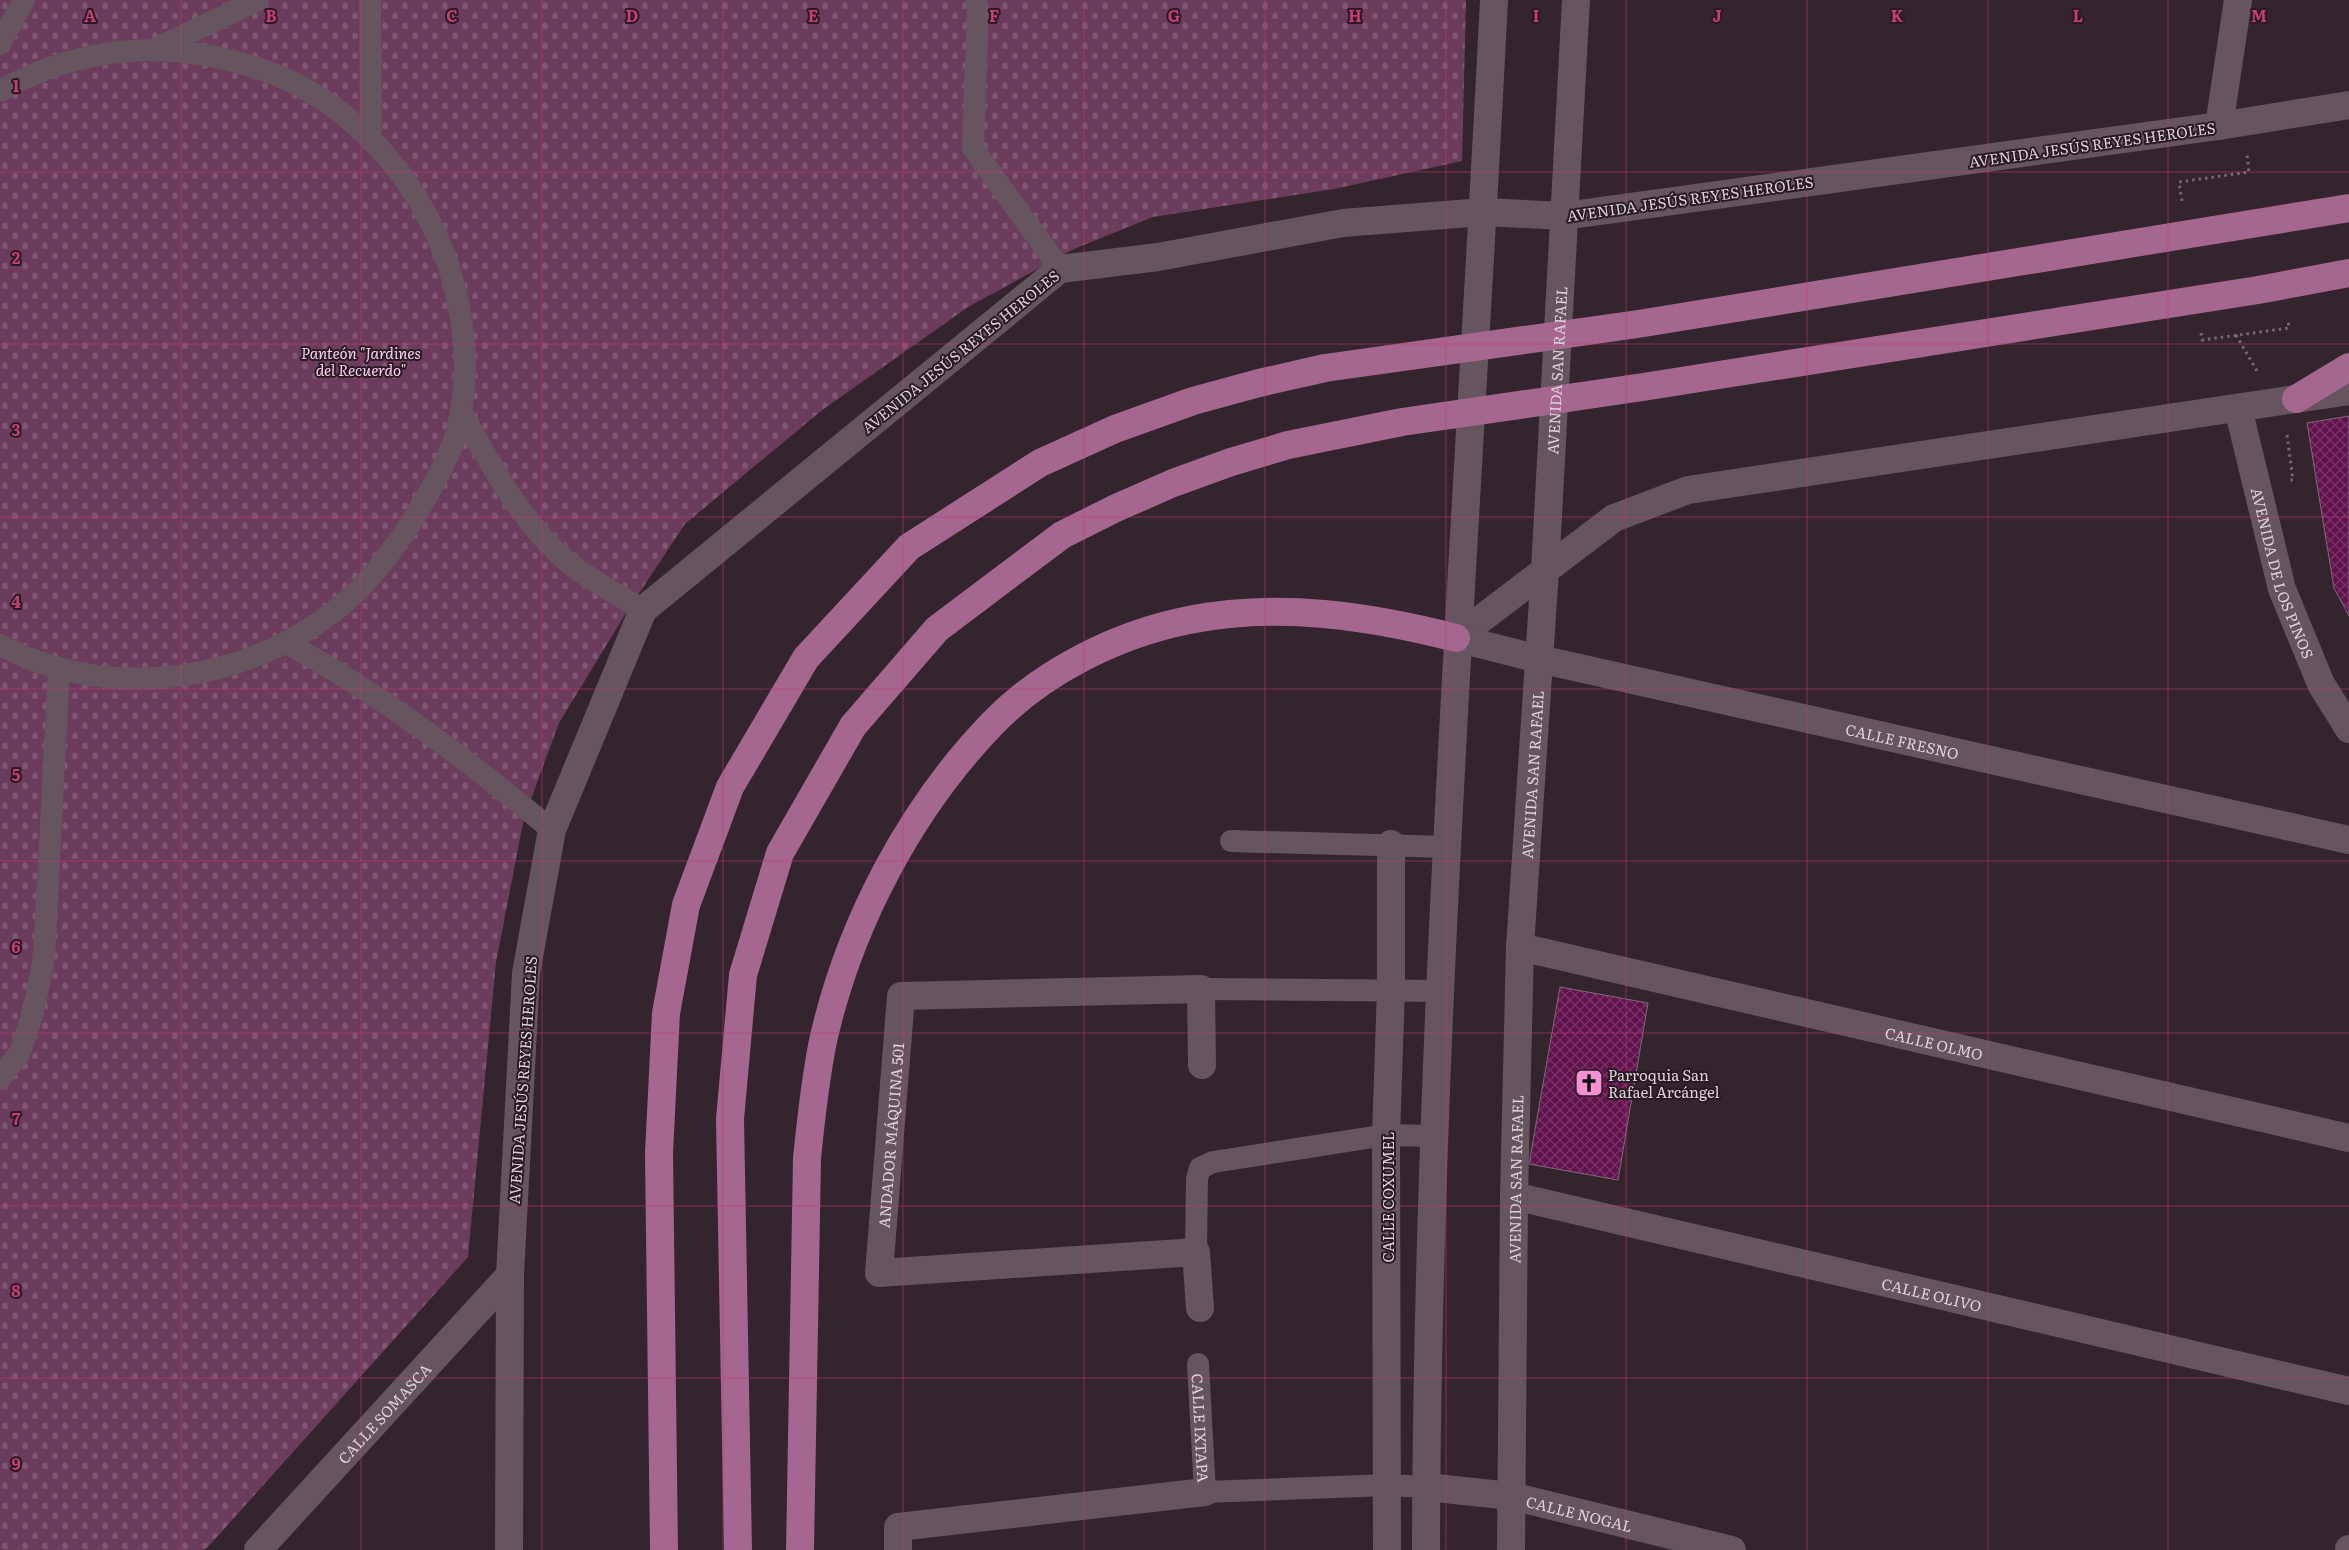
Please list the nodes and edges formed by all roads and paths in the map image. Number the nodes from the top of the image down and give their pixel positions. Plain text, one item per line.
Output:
1 (24, 0) edge
2 (258, 0) edge
3 (370, 0) edge
4 (976, 0) edge
5 (1494, 0) edge
6 (1576, 0) edge
7 (2238, 0) edge
8 (0, 44) edge
9 (155, 49) junction
10 (0, 90) edge
11 (2349, 105) edge
12 (2219, 126) junction
13 (371, 139) junction
14 (2249, 172) dead end
15 (2179, 182) dead end
16 (2349, 208) edge
17 (1483, 212) junction
18 (1564, 216) junction
19 (1060, 269) junction
20 (2349, 273) edge
21 (2289, 328) dead end
22 (2259, 332) dead end
23 (2236, 335) dead end
24 (2244, 350) dead end
25 (2349, 367) edge
26 (2349, 391) edge
27 (2296, 399) junction
28 (2238, 408) junction
29 (461, 412) junction
30 (2285, 426) dead end
31 (2293, 480) dead end
32 (1545, 570) junction
33 (643, 610) junction
34 (1456, 638) junction
35 (287, 643) junction
36 (0, 645) edge
37 (1539, 659) junction
38 (59, 668) junction
39 (2349, 729) edge
40 (552, 830) junction
41 (1230, 840) dead end
42 (2349, 840) edge
43 (1390, 844) junction
44 (1448, 847) junction
45 (1520, 947) junction
46 (1201, 989) junction
47 (1391, 989) junction
48 (1440, 990) junction
49 (1202, 1065) dead end
50 (0, 1079) edge
51 (1386, 1135) junction
52 (1435, 1136) junction
53 (2349, 1138) edge
54 (1514, 1196) junction
55 (1196, 1252) junction
56 (510, 1275) junction
57 (1200, 1308) dead end
58 (1198, 1364) dead end
59 (2349, 1392) edge
60 (1387, 1485) junction
61 (1426, 1487) junction
62 (1205, 1492) junction
63 (1511, 1496) junction
64 (898, 1538) edge
65 (258, 1550) edge
66 (509, 1550) edge
67 (664, 1550) edge
68 (738, 1550) edge
69 (800, 1550) edge
70 (1387, 1550) edge
71 (1426, 1550) edge
72 (1511, 1550) edge
73 (1732, 1550) edge

1 - 8 lane
2 - 9 lane
3 - 13 lane
4 - 19 lane
5 - 17 street
6 - 18 street, AVENIDA SAN RAFAEL
7 - 12 street
9 - 10 lane
9 - 13 lane
11 - 12 street, AVENIDA JESÚS REYES HEROLES
12 - 18 street, AVENIDA JESÚS REYES HEROLES
13 - 29 lane
14 - 15 path
16 - 67 highway
17 - 18 street, AVENIDA JESÚS REYES HEROLES
17 - 19 street, AVENIDA JESÚS REYES HEROLES
17 - 34 street
18 - 32 street, AVENIDA SAN RAFAEL
19 - 33 street, AVENIDA JESÚS REYES HEROLES
20 - 68 highway
21 - 22 path
23 - 24 path
25 - 27 highway
26 - 27 street
27 - 28 street
28 - 32 street
28 - 39 street, AVENIDA DE LOS PINOS
29 - 33 lane
29 - 35 lane
30 - 31 path
32 - 34 street
32 - 37 street, AVENIDA SAN RAFAEL
33 - 40 street, AVENIDA JESÚS REYES HEROLES
34 - 37 street, CALLE FRESNO
34 - 44 street
34 - 69 highway
35 - 38 lane
35 - 40 lane
36 - 38 lane
37 - 42 street, CALLE FRESNO
37 - 45 street, AVENIDA SAN RAFAEL
38 - 50 lane
40 - 56 street, AVENIDA JESÚS REYES HEROLES
41 - 43 lane
43 - 44 lane
43 - 47 street, CALLE COXUMEL
44 - 48 street
45 - 53 street, CALLE OLMO
45 - 54 street, AVENIDA SAN RAFAEL
46 - 47 lane
46 - 49 street
46 - 55 street, ANDADOR MÁQUINA 501
47 - 48 lane
47 - 51 street, CALLE COXUMEL
48 - 52 street
51 - 52 lane
51 - 55 lane
51 - 60 street, CALLE COXUMEL
52 - 61 street
54 - 59 street, CALLE OLIVO
54 - 63 street, AVENIDA SAN RAFAEL
55 - 57 street
56 - 65 street, CALLE SOMASCA
56 - 66 street, AVENIDA JESÚS REYES HEROLES
58 - 62 lane, CALLE IXTAPA
60 - 61 lane
60 - 62 lane
60 - 70 street, CALLE COXUMEL
61 - 63 street, CALLE NOGAL
61 - 71 street
62 - 64 street
63 - 72 street, AVENIDA SAN RAFAEL
63 - 73 street, CALLE NOGAL

